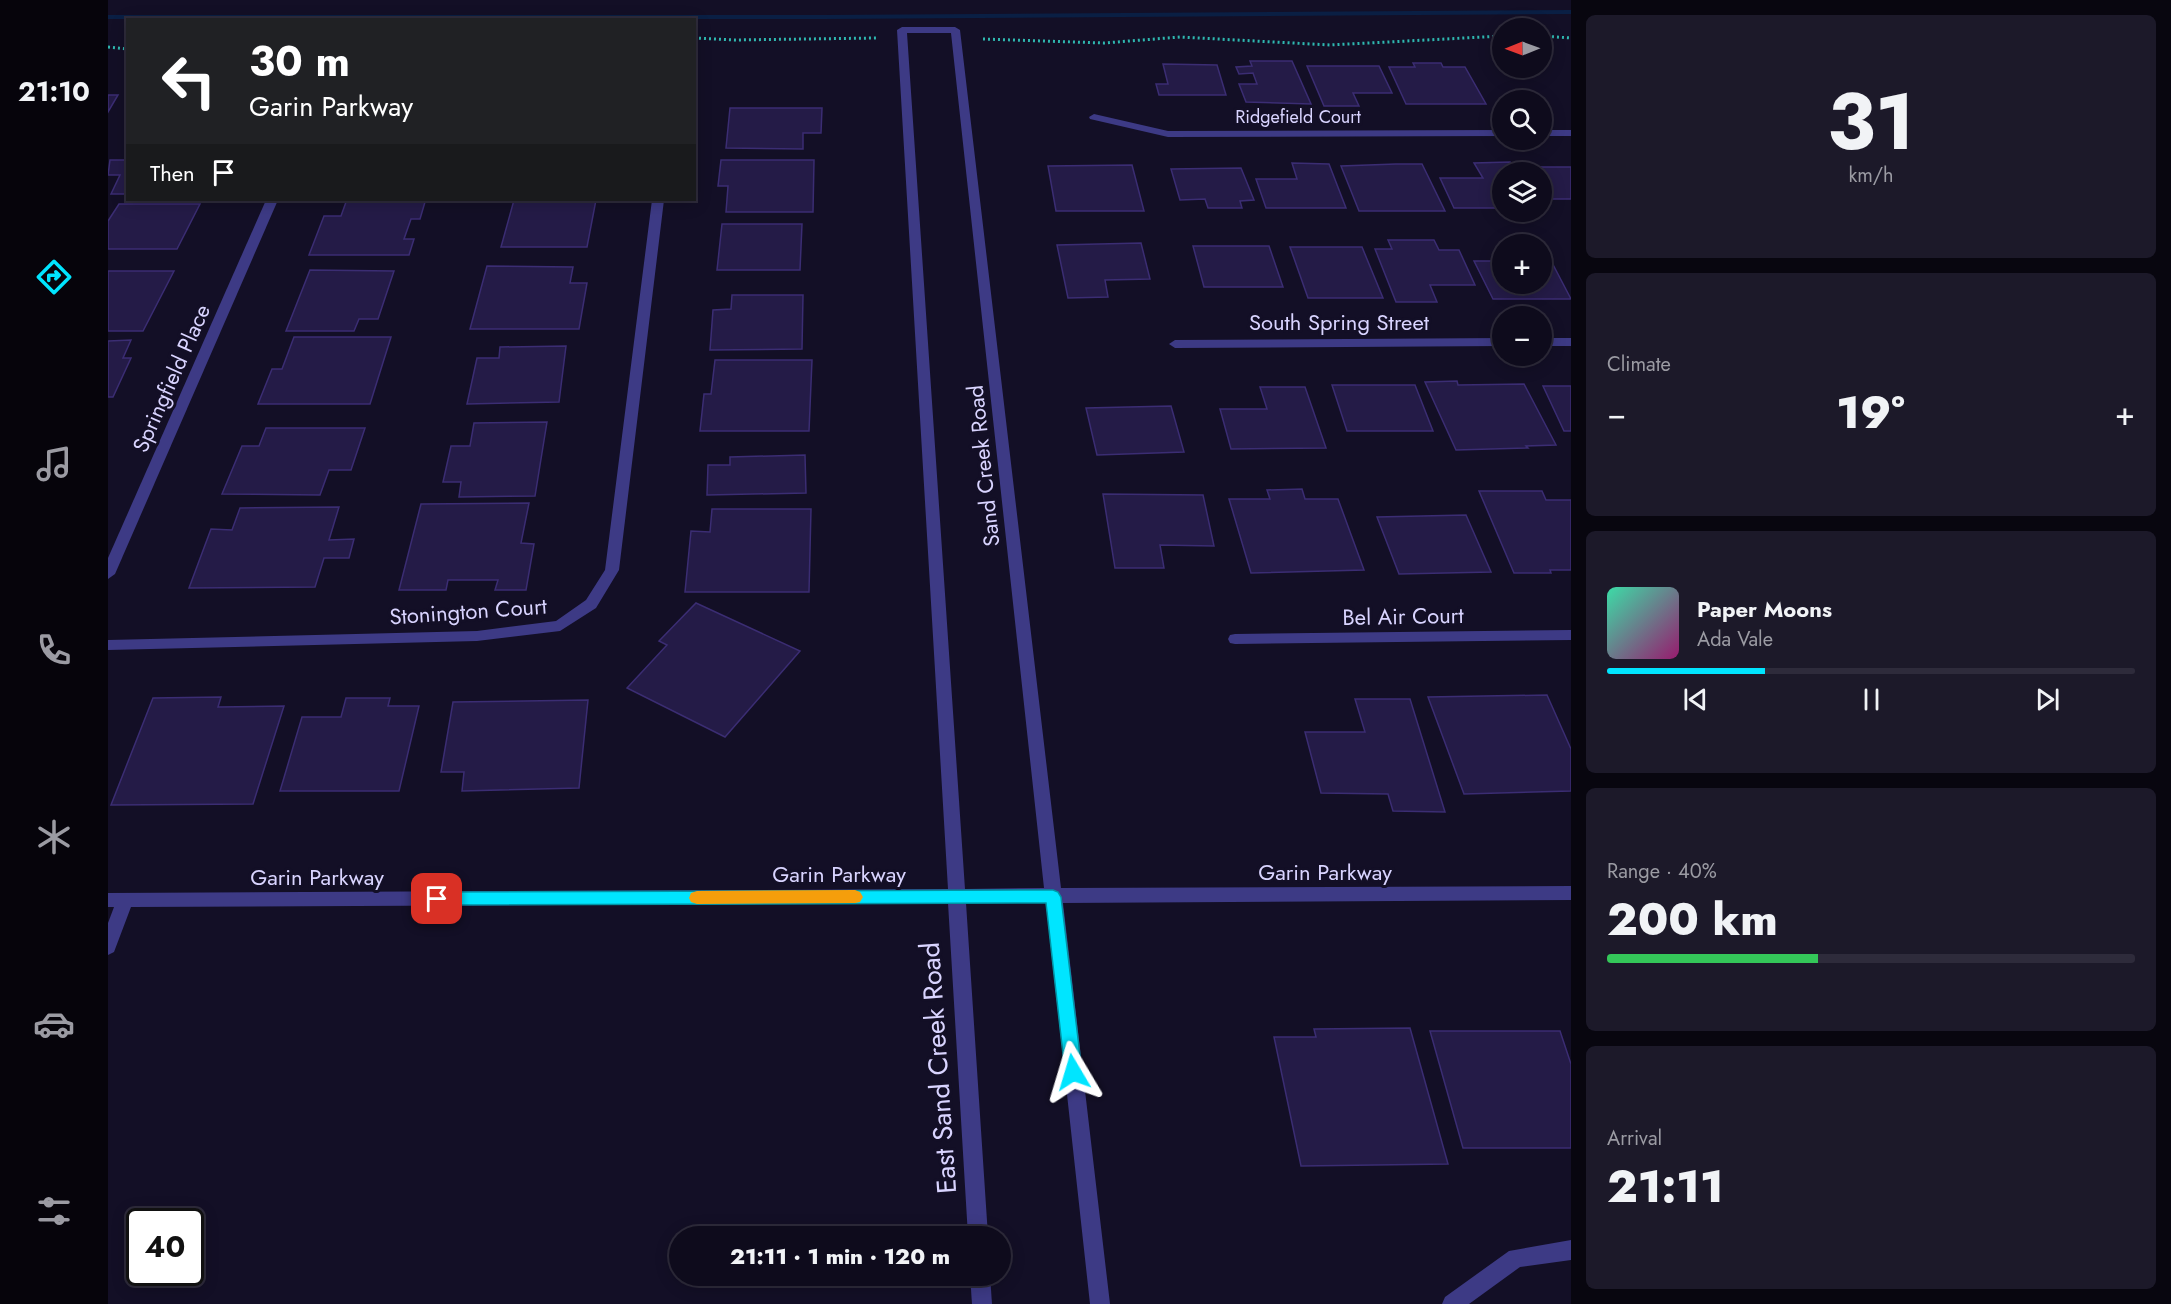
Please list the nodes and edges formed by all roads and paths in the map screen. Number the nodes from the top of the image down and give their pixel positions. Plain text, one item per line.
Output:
1 (902, 34) junction
2 (955, 34) junction
3 (1492, 36) edge
4 (1552, 37) edge
5 (696, 38) edge
6 (1571, 38) edge
7 (108, 47) edge
8 (126, 49) edge
9 (1094, 117) dead end
10 (1492, 133) edge
11 (1552, 133) edge
12 (1571, 133) edge
13 (272, 201) edge
14 (658, 201) edge
15 (1492, 342) edge
16 (1552, 342) edge
17 (1571, 342) edge
18 (1175, 344) dead end
19 (108, 574) edge
20 (1571, 635) edge
21 (1235, 639) dead end
22 (108, 645) edge
23 (1571, 893) edge
24 (955, 897) junction
25 (1053, 897) junction
26 (117, 900) edge
27 (108, 947) edge
28 (977, 1226) edge
29 (1571, 1250) edge
30 (981, 1286) edge
31 (982, 1304) edge
32 (1100, 1304) edge
33 (1452, 1304) edge

1 - 2 street
1 - 5 path
1 - 24 street
2 - 3 path
2 - 25 street, Sand Creek Road
4 - 6 path
7 - 8 path
9 - 10 street, Ridgefield Court
11 - 12 street
13 - 19 street, Springfield Place
14 - 22 street, Stonington Court
15 - 18 street, South Spring Street
16 - 17 street
20 - 21 street, Bel Air Court
23 - 25 street, Garin Parkway
24 - 25 street, Garin Parkway
24 - 26 street, Garin Parkway
24 - 28 street, East Sand Creek Road
25 - 32 street
26 - 27 street
29 - 33 street
30 - 31 street

